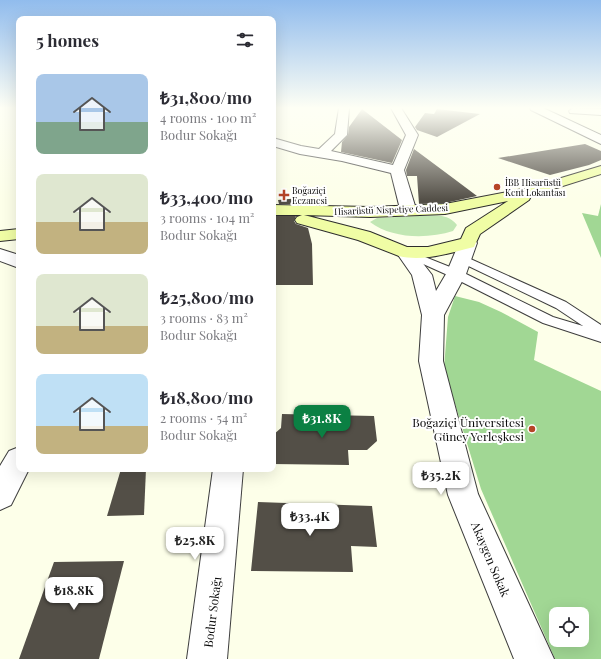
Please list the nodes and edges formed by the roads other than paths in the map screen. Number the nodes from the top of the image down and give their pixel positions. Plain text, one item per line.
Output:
1 (337, 139) edge
2 (410, 139) edge
3 (276, 143) edge
4 (321, 154) junction
5 (397, 170) junction
6 (601, 170) edge
7 (531, 192) junction
8 (408, 209) junction
9 (445, 209) junction
10 (276, 210) edge
11 (370, 212) junction
12 (276, 215) edge
13 (16, 234) edge
14 (0, 236) edge
15 (364, 236) junction
16 (404, 252) junction
17 (464, 252) junction
18 (0, 254) edge
19 (16, 261) edge
20 (433, 315) junction
21 (601, 332) edge
22 (601, 338) edge
23 (16, 465) edge
24 (228, 472) edge
25 (0, 494) edge
26 (207, 659) edge
27 (534, 659) edge

1 - 4 street
2 - 5 street
3 - 4 street
4 - 5 street
5 - 8 street
6 - 7 main road, Hisarüstü Nispetiye Caddesi
7 - 9 main road, Hisarüstü Nispetiye Caddesi
7 - 17 main road, Hisarüstü Nispetiye Caddesi
8 - 9 main road, Hisarüstü Nispetiye Caddesi
8 - 11 main road, Hisarüstü Nispetiye Caddesi
9 - 17 main road
10 - 11 main road, Hisarüstü Nispetiye Caddesi
11 - 15 main road
12 - 15 main road, Hisarüstü Nispetiye Caddesi
13 - 14 main road
15 - 16 main road, Hisarüstü Nispetiye Caddesi
16 - 17 main road, Hisarüstü Nispetiye Caddesi
16 - 17 lane
16 - 20 street
17 - 20 street
17 - 21 lane
17 - 22 lane
18 - 19 street
20 - 27 street, Akaygen Sokak
23 - 25 street
24 - 26 street, Bodur Sokağı

